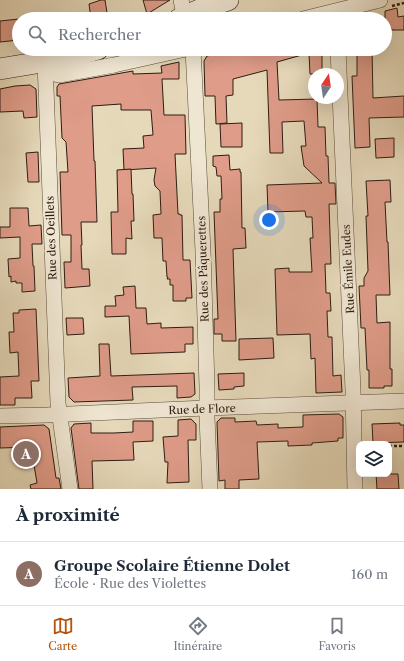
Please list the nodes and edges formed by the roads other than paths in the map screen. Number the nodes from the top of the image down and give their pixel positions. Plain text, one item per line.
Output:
1 (228, 0) edge
2 (380, 0) edge
3 (190, 12) edge
4 (344, 12) edge
5 (73, 56) edge
6 (154, 56) edge
7 (193, 56) edge
8 (338, 56) edge
9 (45, 66) junction
10 (0, 69) edge
11 (404, 401) edge
12 (354, 404) junction
13 (206, 408) junction
14 (59, 415) junction
15 (0, 416) edge
16 (70, 489) edge
17 (210, 489) edge
18 (355, 489) edge

1 - 3 main road
2 - 4 street
5 - 9 main road
6 - 9 street
7 - 13 street, Rue des Pâquerettes
8 - 12 street, Rue Émile Eudes
9 - 10 main road
9 - 14 street, Rue des Oeillets
11 - 12 street, Rue de Flore
12 - 13 street, Rue de Flore
12 - 18 street, Rue Émile Eudes
13 - 14 street, Rue de Flore
13 - 17 street, Rue des Pâquerettes
14 - 15 street, Rue de Flore
14 - 16 street, Rue des Oeillets

